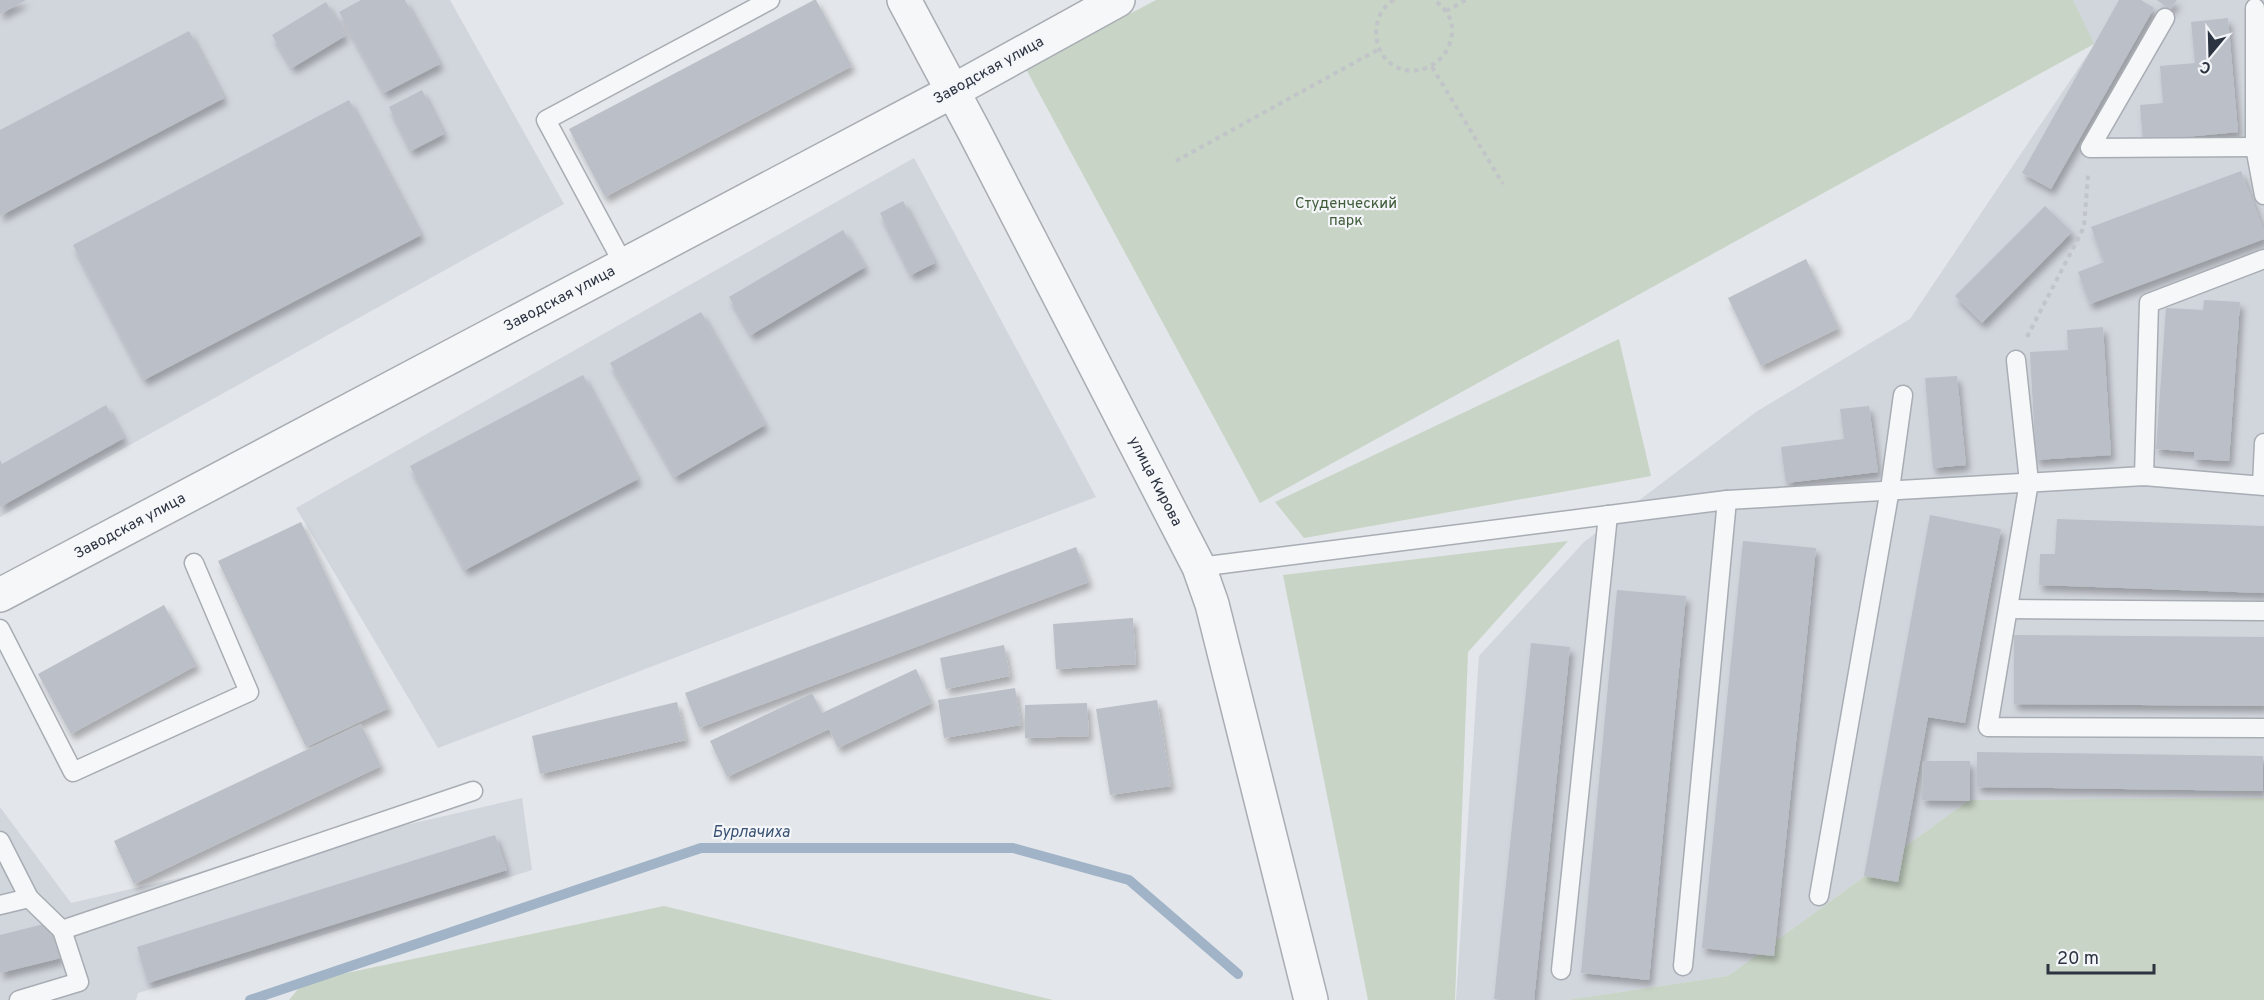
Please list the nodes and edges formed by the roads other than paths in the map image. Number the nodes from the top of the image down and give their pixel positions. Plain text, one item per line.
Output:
1 (770, 0) edge
2 (904, 0) edge
3 (1118, 0) edge
4 (742, 7) edge
5 (2255, 8) dead end
6 (2165, 18) dead end
7 (953, 91) junction
8 (2255, 147) junction
9 (2264, 195) edge
10 (2264, 259) edge
11 (624, 265) junction
12 (2016, 360) road end
13 (1904, 395) dead end
14 (2264, 443) edge
15 (2144, 476) junction
16 (2029, 482) junction
17 (2263, 486) edge
18 (1890, 489) junction
19 (1727, 500) junction
20 (1608, 515) junction
21 (194, 563) dead end
22 (1199, 567) junction
23 (0, 595) edge
24 (2008, 609) junction
25 (2264, 611) edge
26 (0, 629) edge
27 (2264, 728) edge
28 (473, 790) dead end
29 (0, 841) edge
30 (1818, 896) dead end
31 (29, 898) junction
32 (0, 905) edge
33 (62, 930) junction
34 (1683, 966) dead end
35 (1561, 970) dead end
36 (20, 1000) edge
37 (1311, 1000) edge

1 - 4 lane
2 - 7 street, улица Кирова
3 - 7 street, Заводская улица
4 - 11 lane
5 - 8 lane
6 - 8 lane
7 - 11 street, Заводская улица
7 - 22 street, улица Кирова
8 - 9 lane
10 - 15 lane
11 - 23 street, Заводская улица
12 - 16 lane
13 - 18 lane
14 - 17 lane
15 - 16 lane
15 - 17 lane
16 - 18 lane
16 - 24 lane
18 - 19 lane
18 - 30 lane
19 - 20 lane
19 - 34 lane
20 - 22 lane
20 - 35 lane
21 - 26 lane
22 - 37 street, улица Кирова
24 - 25 lane
24 - 27 lane
28 - 33 lane
29 - 31 lane
31 - 32 lane
31 - 33 lane
33 - 36 lane

